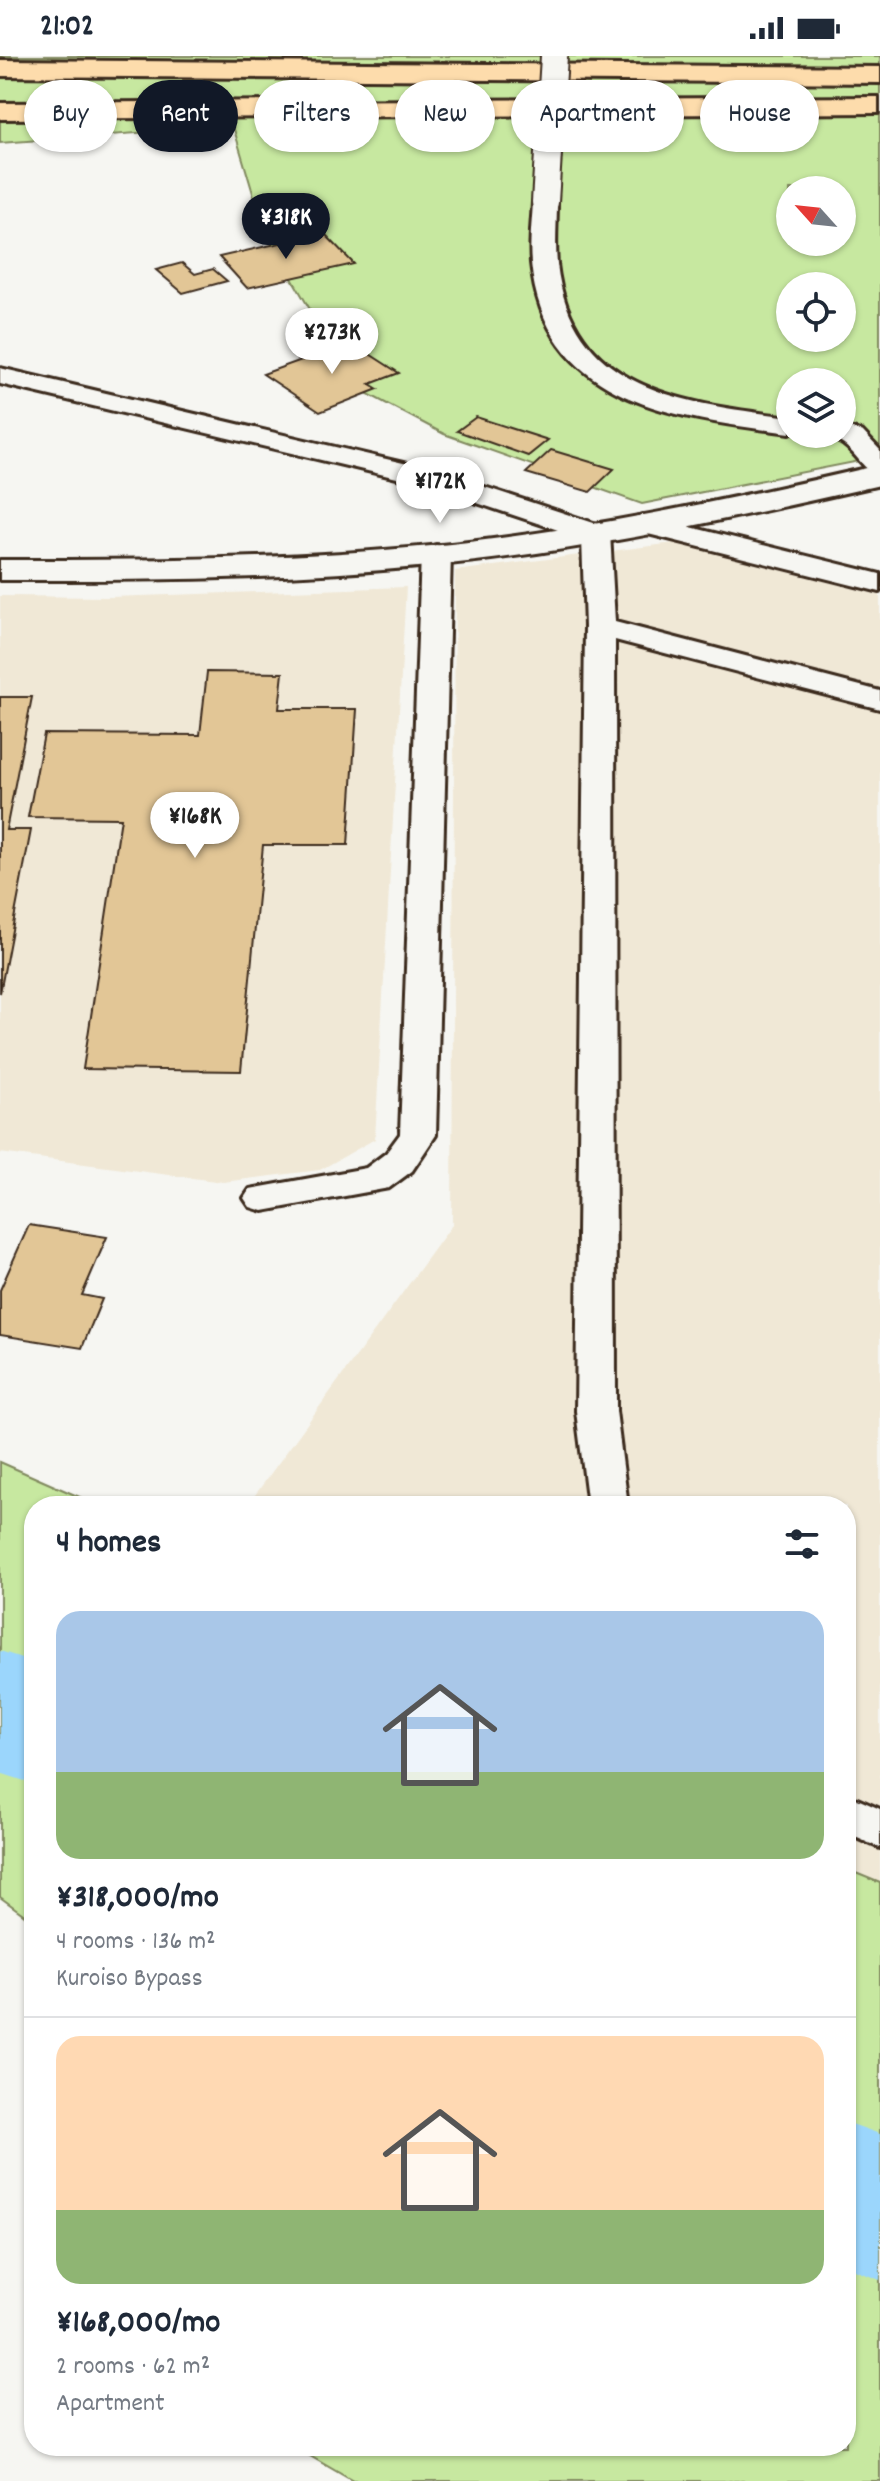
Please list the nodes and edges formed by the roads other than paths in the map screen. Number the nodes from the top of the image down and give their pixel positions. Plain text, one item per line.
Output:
1 (554, 56) edge
2 (0, 68) edge
3 (880, 75) edge
4 (880, 105) edge
5 (0, 111) edge
6 (0, 376) edge
7 (776, 423) edge
8 (856, 441) edge
9 (880, 467) edge
10 (880, 475) edge
11 (642, 524) junction
12 (596, 533) junction
13 (436, 554) junction
14 (0, 570) edge
15 (880, 583) edge
16 (600, 627) junction
17 (880, 700) edge
18 (263, 1198) dead end
19 (607, 1496) edge
20 (856, 1817) edge
21 (880, 1830) edge

1 - 7 lane, bridge
2 - 3 highway
4 - 5 highway
6 - 12 lane
8 - 9 lane
10 - 11 street
11 - 12 street
11 - 15 lane
12 - 13 street
12 - 16 lane
13 - 14 street
13 - 18 lane
16 - 17 lane
16 - 19 lane
20 - 21 lane

